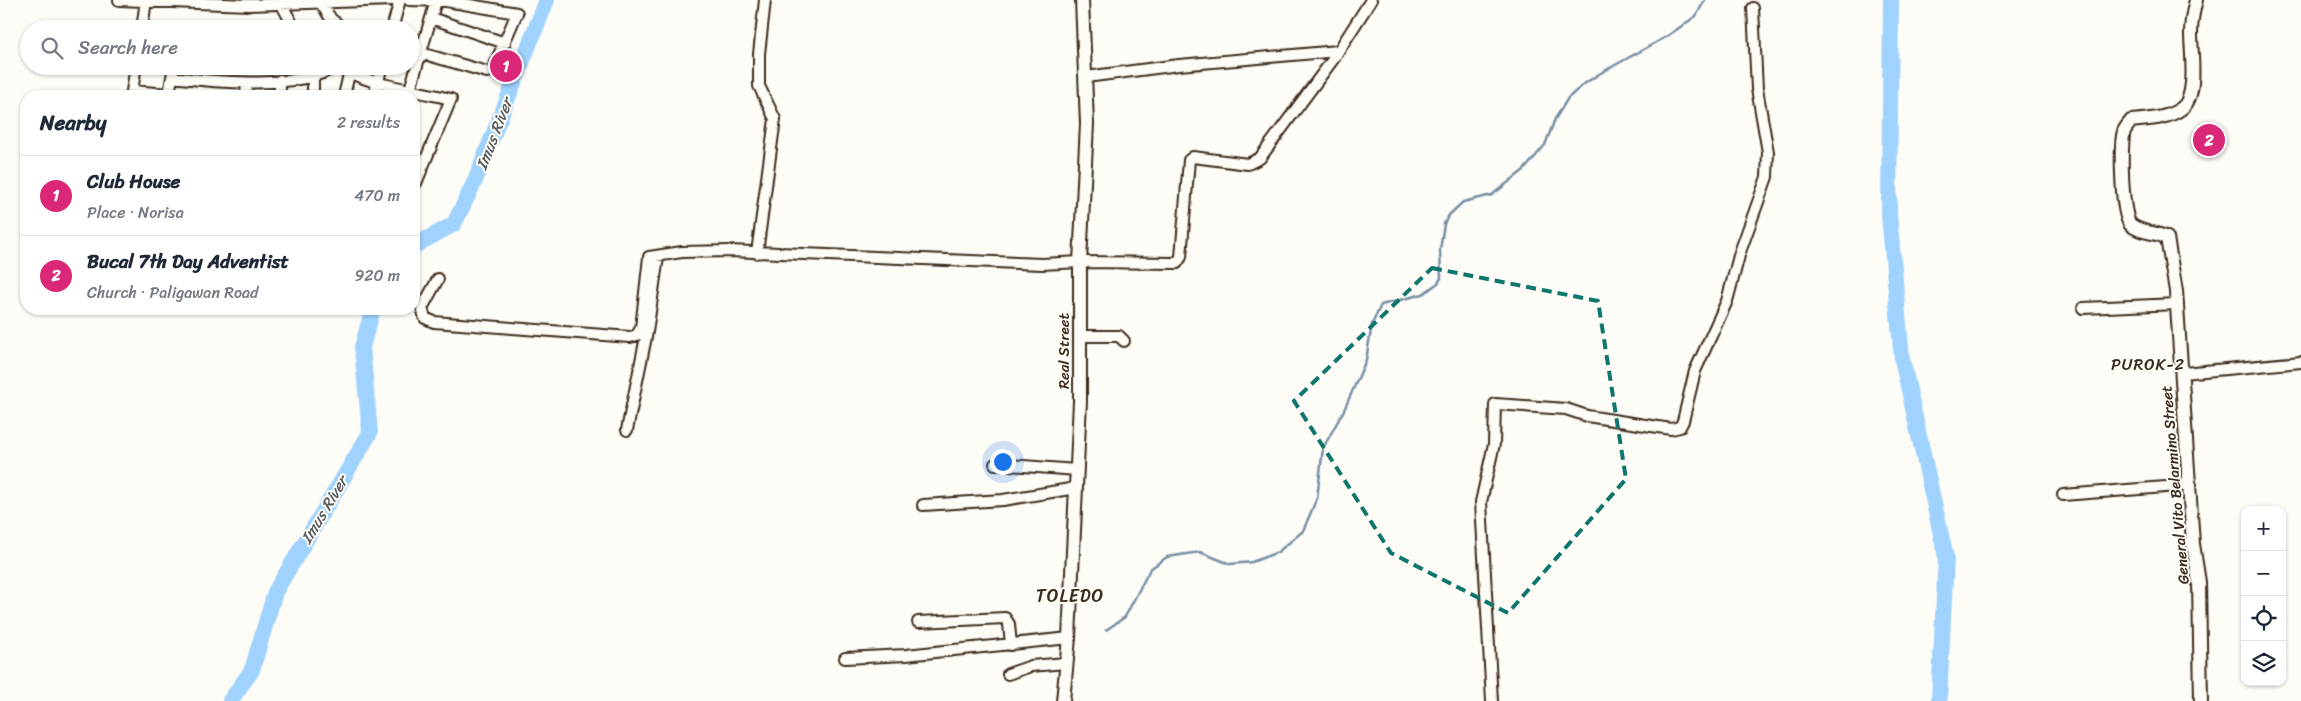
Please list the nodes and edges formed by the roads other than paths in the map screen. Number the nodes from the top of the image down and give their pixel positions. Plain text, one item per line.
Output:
1 (119, 0) edge
2 (393, 0) edge
3 (400, 0) edge
4 (409, 0) edge
5 (765, 0) edge
6 (1082, 0) edge
7 (1371, 0) edge
8 (2196, 0) edge
9 (146, 1) edge
10 (443, 1) edge
11 (249, 3) edge
12 (321, 3) junction
13 (282, 4) junction
14 (487, 4) edge
15 (1753, 8) dead end
16 (431, 18) junction
17 (143, 20) edge
18 (290, 20) edge
19 (332, 20) edge
20 (394, 20) edge
21 (505, 42) junction
22 (1338, 52) junction
23 (421, 53) junction
24 (420, 56) edge
25 (135, 75) edge
26 (321, 75) edge
27 (350, 75) edge
28 (354, 75) edge
29 (380, 75) edge
30 (414, 75) edge
31 (172, 77) joint
32 (313, 77) junction
33 (1086, 77) junction
34 (280, 80) junction
35 (378, 82) junction
36 (247, 83) junction
37 (132, 90) edge
38 (170, 90) edge
39 (246, 90) edge
40 (280, 90) edge
41 (313, 90) edge
42 (346, 90) edge
43 (376, 90) edge
44 (403, 90) edge
45 (410, 90) edge
46 (420, 94) edge
47 (420, 173) edge
48 (757, 253) junction
49 (658, 257) junction
50 (1080, 262) junction
51 (438, 279) dead end
52 (2178, 304) junction
53 (2082, 308) dead end
54 (1080, 336) junction
55 (1124, 341) dead end
56 (2301, 362) edge
57 (2183, 374) junction
58 (627, 430) dead end
59 (995, 464) dead end
60 (1077, 470) junction
61 (2191, 485) junction
62 (1076, 488) junction
63 (2063, 495) dead end
64 (923, 505) dead end
65 (918, 622) dead end
66 (1069, 638) junction
67 (1011, 645) junction
68 (845, 658) dead end
69 (1066, 663) junction
70 (1008, 674) dead end
71 (1063, 701) edge
72 (1492, 701) edge
73 (2201, 701) edge

1 - 9 street
2 - 12 street
3 - 20 street
4 - 10 street
5 - 48 street
6 - 33 street, Real Street
7 - 22 street
8 - 52 street, General Vito Belarmino Street
9 - 11 street
9 - 17 street
10 - 14 street
10 - 16 street
11 - 13 street
12 - 13 street
12 - 19 street
13 - 18 street
14 - 21 street
15 - 72 street
16 - 21 street
16 - 23 street
21 - 23 street
22 - 33 street
22 - 50 street
23 - 24 street
25 - 37 street
26 - 32 street
27 - 42 street
28 - 35 street
29 - 35 street
30 - 45 street
31 - 36 street
31 - 38 street
32 - 34 street
32 - 41 street
33 - 50 street, Real Street
34 - 36 street
34 - 40 street
35 - 43 street
35 - 44 street
36 - 39 street
46 - 47 street
48 - 49 street
48 - 50 street
49 - 51 street
49 - 58 street
50 - 54 street, Real Street
52 - 53 street
52 - 57 street, General Vito Belarmino Street
54 - 55 street
54 - 60 street, Real Street
56 - 57 street
57 - 61 street, General Vito Belarmino Street
59 - 60 street
60 - 62 street, Real Street
61 - 63 street
61 - 73 street, General Vito Belarmino Street
62 - 64 street
62 - 66 street, Real Street
65 - 67 street
66 - 67 street
66 - 69 street, Real Street
67 - 68 street
69 - 70 street
69 - 71 street, Real Street

